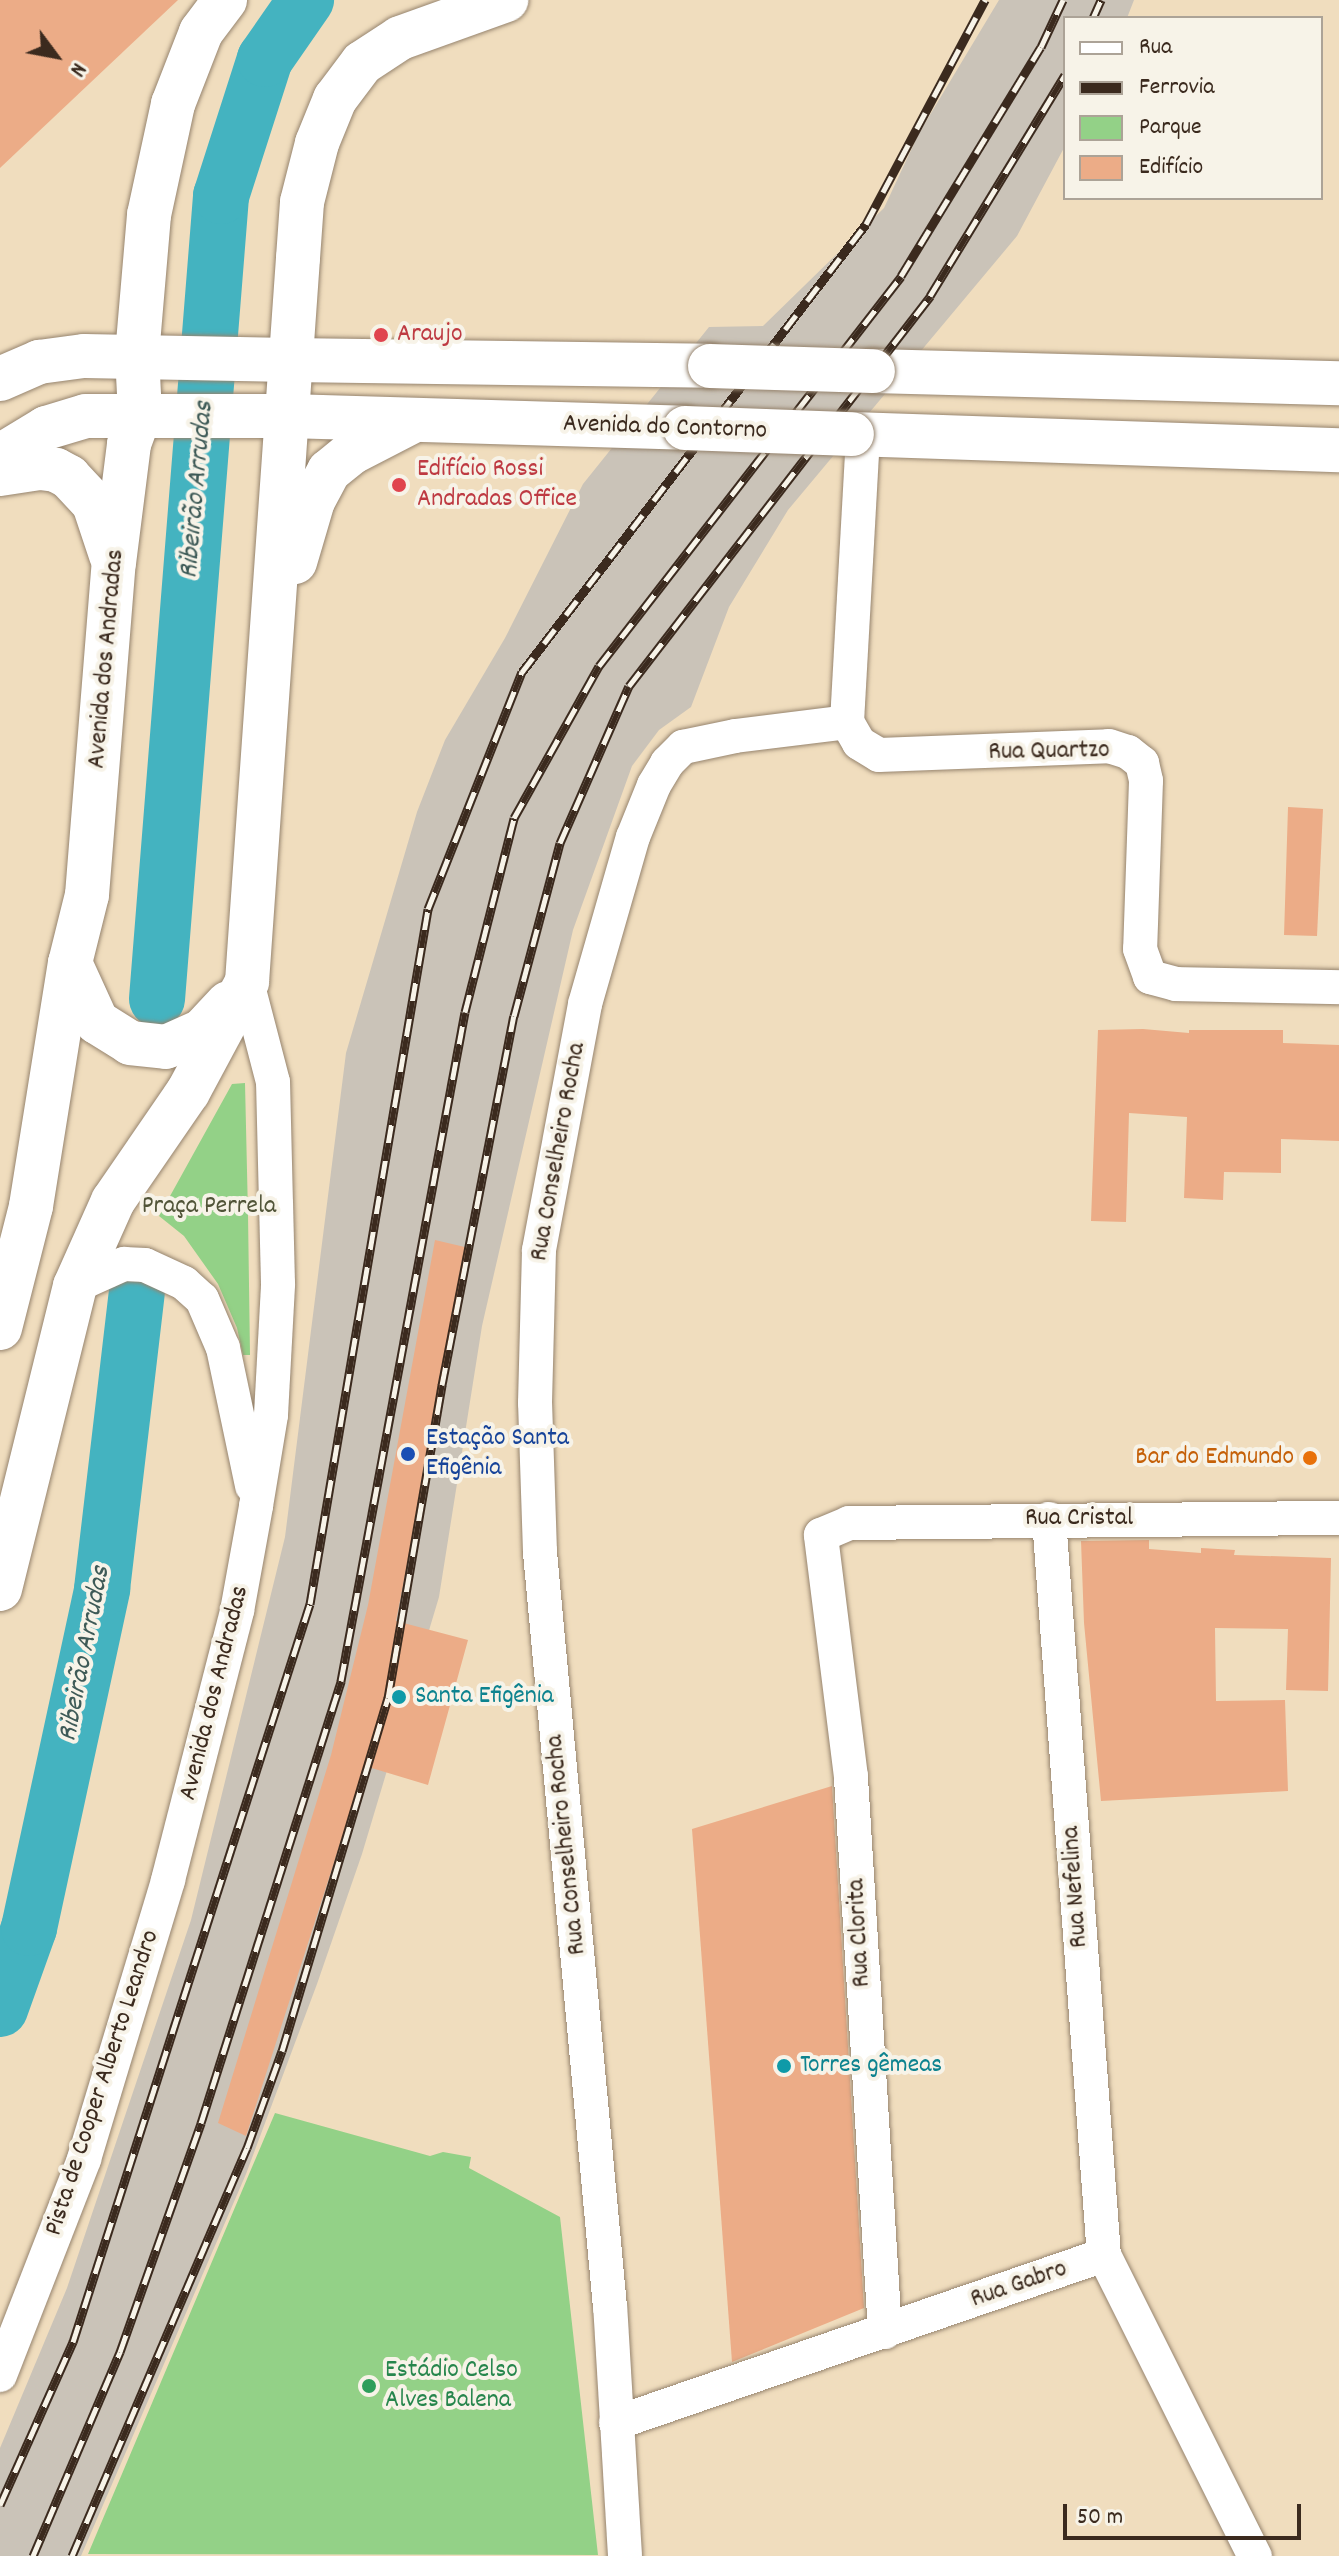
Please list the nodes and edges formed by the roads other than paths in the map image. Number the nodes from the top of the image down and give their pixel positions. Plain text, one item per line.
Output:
1 (225, 0) edge
2 (506, 0) edge
3 (144, 355) junction
4 (274, 360) junction
5 (0, 379) edge
6 (1339, 383) edge
7 (147, 415) junction
8 (272, 416) junction
9 (415, 420) junction
10 (857, 433) junction
11 (1339, 450) edge
12 (0, 456) edge
13 (0, 474) edge
14 (114, 563) junction
15 (275, 612) junction
16 (847, 722) junction
17 (70, 963) junction
18 (247, 982) junction
19 (1339, 987) edge
20 (75, 1286) junction
21 (2, 1306) edge
22 (256, 1506) junction
23 (1339, 1518) edge
24 (1049, 1519) junction
25 (821, 1535) joint
26 (0, 1589) edge
27 (168, 1880) joint
28 (1104, 2255) junction
29 (885, 2332) junction
30 (0, 2375) edge
31 (616, 2423) junction
32 (625, 2556) edge
33 (1255, 2556) edge

1 - 3 main road, Avenida dos Andradas
2 - 4 main road, Avenida dos Andradas
3 - 4 main road
3 - 5 main road
3 - 7 main road, Avenida dos Andradas
4 - 6 main road, bridge
4 - 8 main road, Avenida dos Andradas
7 - 8 main road, Avenida do Contorno
7 - 12 main road, Avenida do Contorno
7 - 14 main road, Avenida dos Andradas
8 - 9 main road, Avenida do Contorno
8 - 15 main road, Avenida dos Andradas
9 - 10 main road, Avenida do Contorno, bridge
9 - 15 main road
10 - 11 main road, Avenida do Contorno
10 - 16 street
13 - 14 main road
14 - 17 main road, Avenida dos Andradas
15 - 18 main road, Avenida dos Andradas
16 - 19 street, Rua Quartzo
16 - 31 street, Rua Conselheiro Rocha
17 - 18 main road
17 - 21 main road, Avenida dos Andradas
18 - 20 main road, Avenida dos Andradas
18 - 22 street, Avenida dos Andradas
20 - 22 street, Avenida dos Andradas
20 - 26 main road, Avenida dos Andradas
22 - 27 street, Avenida dos Andradas
23 - 24 street, Rua Cristal
24 - 25 street, Rua Cristal
24 - 28 street, Rua Nefelina
25 - 29 street, Rua Clorita
27 - 30 street, Pista de Cooper Alberto Leandro
28 - 29 street, Rua Gabro
28 - 33 street
29 - 31 street, Rua Gabro
31 - 32 street, Rua Conselheiro Rocha

